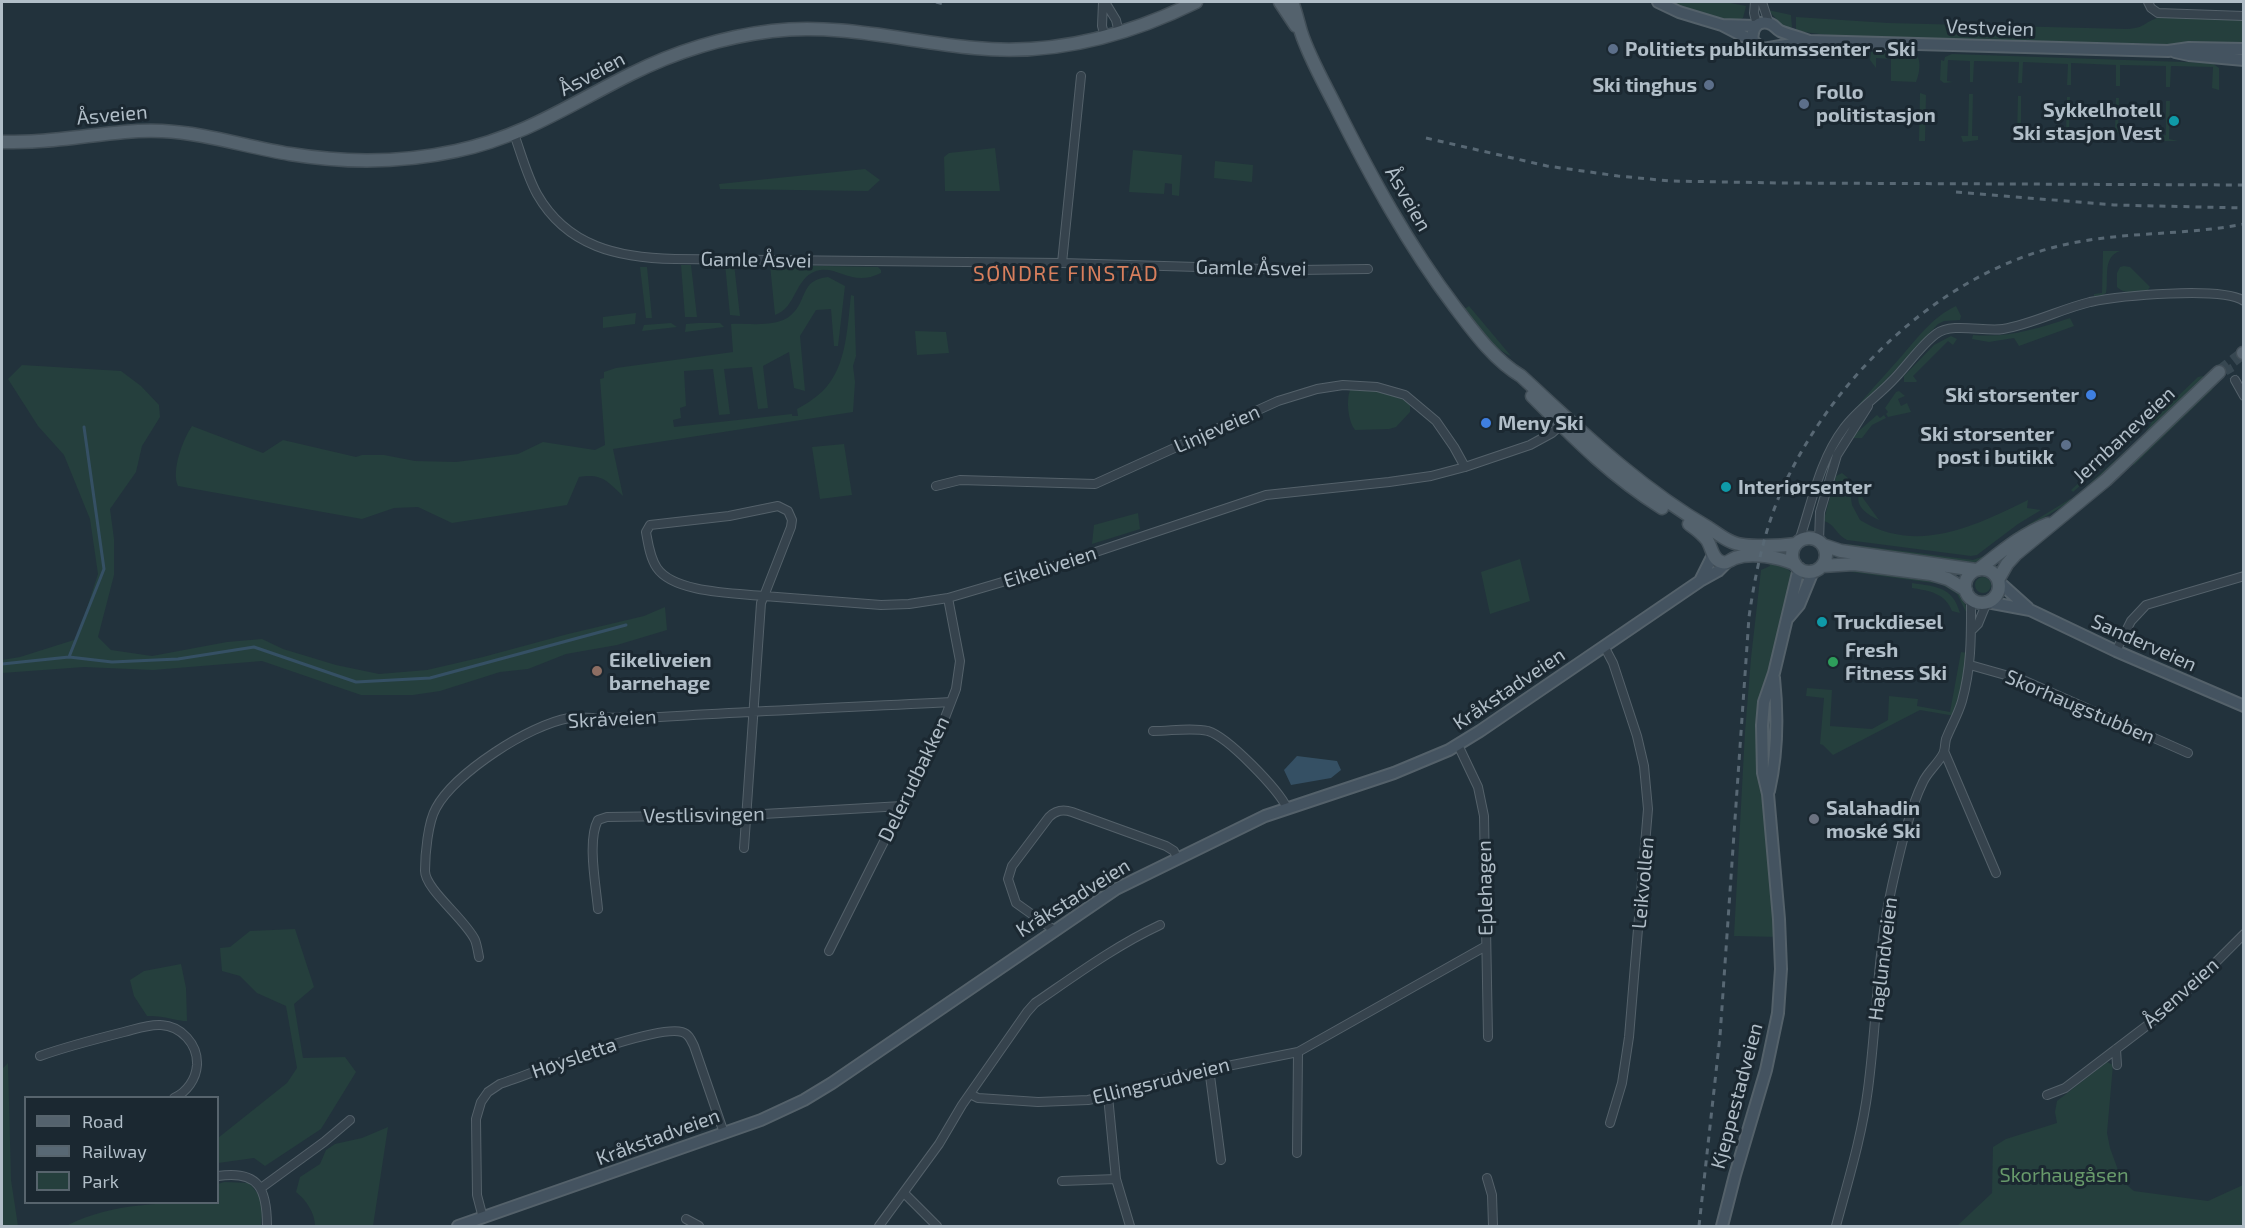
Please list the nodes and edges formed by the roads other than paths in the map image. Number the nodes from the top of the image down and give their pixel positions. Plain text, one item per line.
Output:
1 (1104, 2) edge
2 (1196, 2) edge
3 (1280, 2) edge
4 (1292, 2) edge
5 (1658, 2) edge
6 (1755, 2) edge
7 (1762, 2) edge
8 (2148, 2) edge
9 (2244, 16) edge
10 (1722, 26) junction
11 (1756, 26) junction
12 (1773, 26) junction
13 (1301, 32) junction
14 (1119, 33) junction
15 (1105, 37) junction
16 (1753, 41) junction
17 (1810, 41) junction
18 (1774, 45) junction
19 (2244, 49) edge
20 (2168, 51) junction
21 (2244, 60) edge
22 (1081, 76) dead end
23 (514, 134) junction
24 (2, 142) edge
25 (1062, 263) junction
26 (1368, 269) dead end
27 (2244, 301) edge
28 (2219, 372) tunnel mouth
29 (2235, 380) tunnel mouth
30 (2244, 396) edge
31 (1871, 403) junction
32 (1564, 422) junction
33 (1465, 467) junction
34 (936, 486) dead end
35 (2052, 523) junction
36 (1729, 541) junction
37 (1797, 543) junction
38 (1821, 543) junction
39 (1713, 553) junction
40 (1730, 561) junction
41 (1797, 566) junction
42 (1818, 569) junction
43 (1978, 570) junction
44 (2244, 576) edge
45 (1700, 581) junction
46 (1998, 581) junction
47 (1968, 594) junction
48 (764, 596) junction
49 (948, 598) junction
50 (1987, 602) junction
51 (2030, 610) junction
52 (1788, 618) junction
53 (1972, 630) junction
54 (1604, 646) junction
55 (2116, 651) junction
56 (1970, 665) junction
57 (951, 702) junction
58 (2244, 706) edge
59 (753, 711) junction
60 (1153, 731) dead end
61 (1458, 745) junction
62 (1944, 752) junction
63 (2188, 753) dead end
64 (902, 806) junction
65 (1287, 808) junction
66 (746, 814) junction
67 (744, 848) dead end
68 (1178, 858) junction
69 (1996, 873) dead end
70 (598, 909) dead end
71 (1160, 925) dead end
72 (1054, 930) junction
73 (2244, 934) edge
74 (1486, 946) junction
75 (829, 951) dead end
76 (479, 957) dead end
77 (1488, 1037) dead end
78 (2116, 1049) junction
79 (1298, 1052) junction
80 (40, 1056) dead end
81 (2117, 1065) dead end
82 (1209, 1068) junction
83 (970, 1094) junction
84 (2047, 1095) dead end
85 (177, 1096) edge
86 (1108, 1096) junction
87 (350, 1120) dead end
88 (1610, 1123) dead end
89 (724, 1133) junction
90 (1297, 1153) dead end
91 (1221, 1160) dead end
92 (219, 1176) edge
93 (1487, 1178) dead end
94 (1116, 1179) junction
95 (1062, 1181) dead end
96 (261, 1188) junction
97 (905, 1194) junction
98 (686, 1219) dead end
99 (480, 1221) edge
100 (267, 1227) edge
101 (458, 1227) edge
102 (699, 1227) edge
103 (879, 1227) edge
104 (937, 1227) edge
105 (1130, 1227) edge
106 (1493, 1227) edge
107 (1722, 1227) edge
108 (1836, 1227) edge

1 - 14 street
1 - 15 street
2 - 14 main road, Åsveien
3 - 13 main road, Åsveien
4 - 13 main road, Åsveien
5 - 10 main road, Vestveien
6 - 11 street
7 - 12 street
8 - 9 street
10 - 11 main road, Vestveien
10 - 16 main road, Vestveien
11 - 12 main road, Vestveien
11 - 16 main road
12 - 17 main road, Vestveien
12 - 18 main road
13 - 32 main road, Åsveien
14 - 15 main road, Åsveien
15 - 23 main road, Åsveien
16 - 18 main road, Vestveien
17 - 18 main road, Vestveien
17 - 20 main road, Vestveien
19 - 20 main road, Vestveien
20 - 21 main road, Vestveien
22 - 25 street
23 - 24 main road, Åsveien
23 - 25 street, Gamle Åsvei
25 - 26 street, Gamle Åsvei
27 - 31 street
28 - 35 main road, Jernbaneveien
29 - 30 street
31 - 37 street
31 - 38 street
32 - 33 street, Eikeliveien
32 - 36 main road, Åsveien
32 - 39 main road, Åsveien
33 - 34 street, Linjeveien
33 - 49 street, Eikeliveien
35 - 43 main road, Jernbaneveien
35 - 46 main road, Jernbaneveien
36 - 37 main road
36 - 39 main road
36 - 40 main road
37 - 38 main road
37 - 41 main road
38 - 42 main road
38 - 43 main road
39 - 40 main road
39 - 45 main road, Kråkstadveien
40 - 41 main road
40 - 45 main road, Kråkstadveien
41 - 42 main road
41 - 52 main road, Kjeppestadveien
42 - 47 main road
42 - 52 main road, Kjeppestadveien
43 - 46 main road
43 - 47 main road
44 - 55 street
45 - 54 main road, Kråkstadveien
46 - 50 main road
46 - 51 main road, Sanderveien
47 - 50 main road
47 - 53 street, Haglundveien
48 - 48 street, Eikeliveien
48 - 49 street, Eikeliveien
48 - 59 street
49 - 57 street, Delerudbakken
50 - 51 main road, Sanderveien
50 - 53 street, Haglundveien
51 - 55 main road, Sanderveien
52 - 107 main road, Kjeppestadveien
53 - 56 street, Haglundveien
54 - 61 main road, Kråkstadveien
54 - 88 street, Leikvollen
55 - 58 main road, Sanderveien
56 - 62 street, Haglundveien
56 - 63 street, Skorhaugstubben
57 - 59 street, Skråveien
57 - 64 street, Delerudbakken
59 - 66 street
59 - 76 street, Skråveien
60 - 65 street
61 - 65 main road, Kråkstadveien
61 - 74 street, Eplehagen
62 - 69 street
62 - 108 street, Haglundveien
64 - 66 street, Vestlisvingen
64 - 75 street, Delerudbakken
65 - 68 main road, Kråkstadveien
66 - 67 street
66 - 70 street, Vestlisvingen
68 - 72 main road, Kråkstadveien
68 - 72 street
71 - 83 street
72 - 89 main road, Kråkstadveien
73 - 78 street, Åsenveien
74 - 77 street, Eplehagen
74 - 79 street, Ellingsrudveien
78 - 81 street
78 - 84 street, Åsenveien
79 - 82 street, Ellingsrudveien
79 - 90 street
80 - 85 street
82 - 86 street, Ellingsrudveien
82 - 91 street
83 - 86 street, Ellingsrudveien
83 - 97 street
86 - 94 street
87 - 96 street
89 - 99 main road, Kråkstadveien
89 - 99 street, Høysletta
92 - 96 street
93 - 106 street
94 - 95 street
94 - 105 street
96 - 100 street
97 - 103 street
97 - 104 street
98 - 102 street
99 - 101 main road, Kråkstadveien

